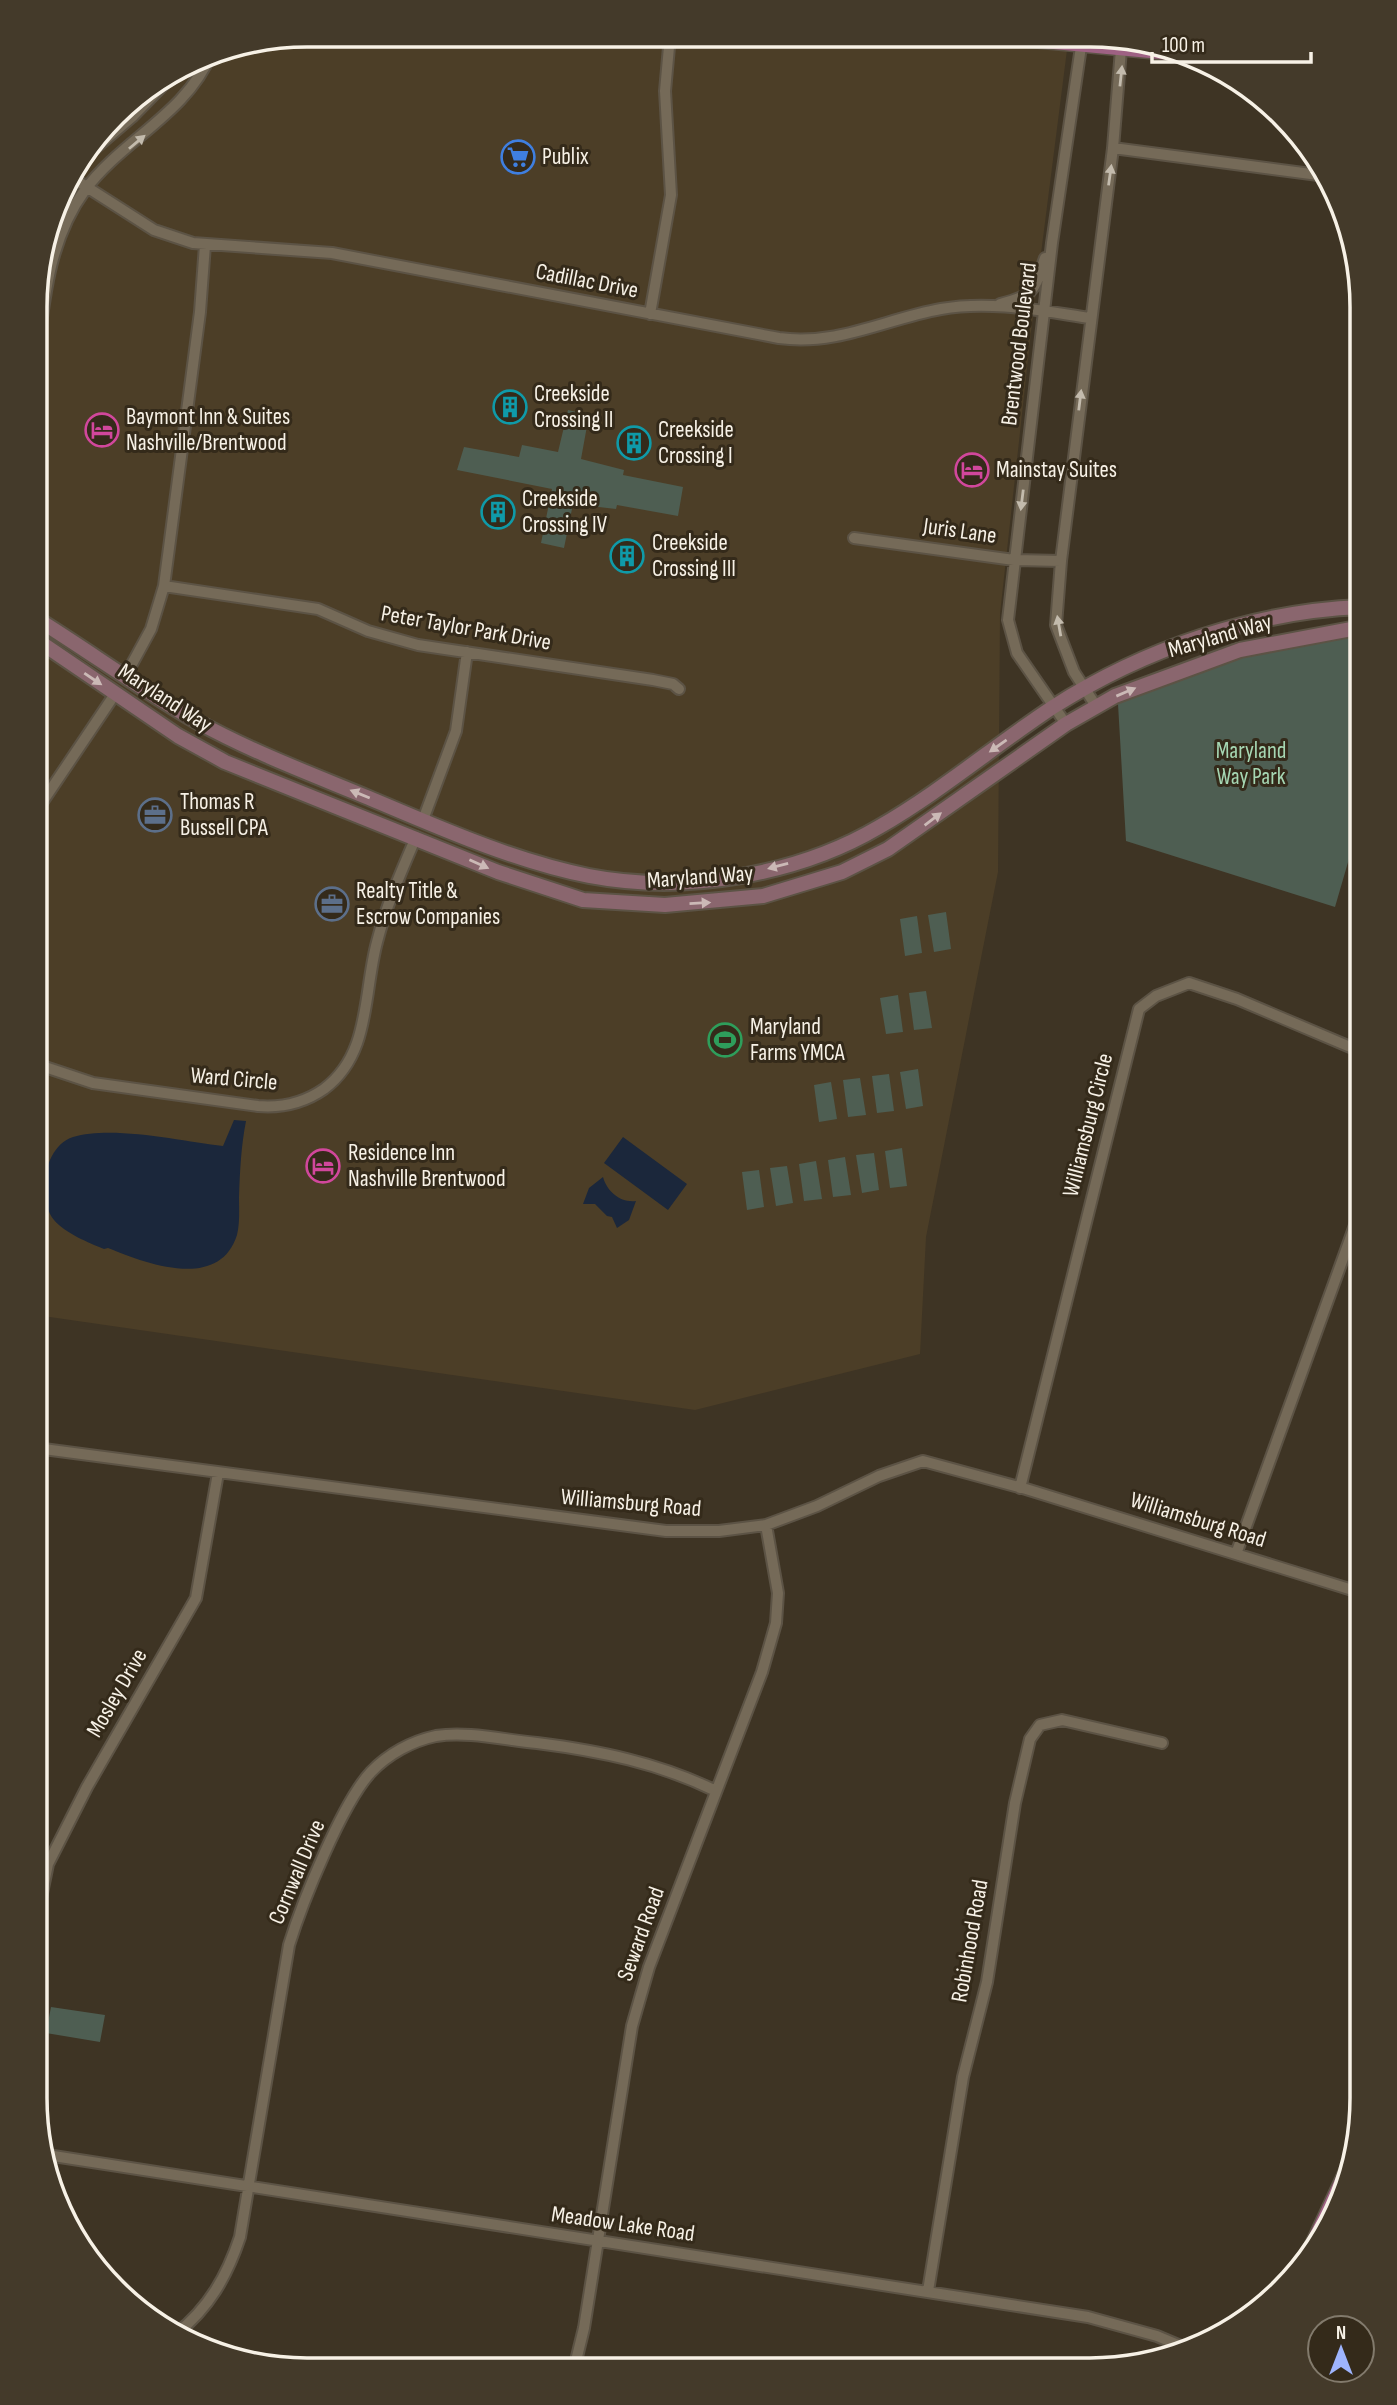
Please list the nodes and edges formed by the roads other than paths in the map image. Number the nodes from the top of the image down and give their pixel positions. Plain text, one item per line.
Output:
1 (669, 47) edge
2 (1081, 47) edge
3 (1122, 49) edge
4 (202, 70) edge
5 (141, 108) edge
6 (125, 123) edge
7 (1113, 148) junction
8 (1313, 174) edge
9 (79, 183) edge
10 (87, 188) junction
11 (1052, 243) junction
12 (205, 245) junction
13 (52, 257) edge
14 (989, 307) junction
15 (1045, 311) junction
16 (650, 314) junction
17 (1090, 318) junction
18 (854, 538) dead end
19 (1014, 560) junction
20 (1061, 561) junction
21 (164, 586) junction
22 (1350, 608) edge
23 (1321, 609) junction
24 (47, 625) edge
25 (1350, 629) edge
26 (1325, 633) junction
27 (47, 647) edge
28 (467, 652) junction
29 (127, 676) junction
30 (1084, 688) junction
31 (680, 689) dead end
32 (115, 694) junction
33 (1096, 706) junction
34 (1054, 707) junction
35 (1066, 724) junction
36 (47, 795) edge
37 (894, 818) junction
38 (423, 820) junction
39 (416, 837) junction
40 (905, 838) junction
41 (804, 859) junction
42 (588, 875) junction
43 (812, 883) junction
44 (583, 900) junction
45 (1350, 1047) edge
46 (47, 1068) edge
47 (1350, 1239) edge
48 (47, 1450) edge
49 (218, 1474) junction
50 (1020, 1488) junction
51 (766, 1525) junction
52 (1236, 1554) junction
53 (1350, 1589) edge
54 (1162, 1744) dead end
55 (716, 1791) junction
56 (47, 1869) edge
57 (54, 2156) edge
58 (249, 2185) junction
59 (596, 2243) junction
60 (928, 2291) junction
61 (185, 2327) edge
62 (1175, 2343) edge
63 (577, 2358) edge

1 - 16 street
2 - 11 street, Brentwood Boulevard
7 -> 3 street
10 -> 4 street
5 - 6 street
7 - 8 street
17 -> 7 street
9 - 10 street, Cadillac Drive
10 - 12 street, Cadillac Drive
10 - 13 street
11 - 14 street
11 - 15 street, Brentwood Boulevard
12 - 16 street, Cadillac Drive
12 - 21 street
14 - 15 street, Cadillac Drive
14 - 16 street, Cadillac Drive
15 - 17 street, Cadillac Drive
15 -> 19 street, Brentwood Boulevard
20 -> 17 street
18 - 19 street, Juris Lane
19 - 20 street, Juris Lane
19 - 34 street, Brentwood Boulevard
30 -> 20 street
21 - 28 street, Peter Taylor Park Drive
21 - 29 street
22 - 23 main road, Maryland Way
23 - 26 main road
23 - 30 main road, Maryland Way
24 - 29 main road, Maryland Way
25 - 26 main road, Maryland Way
33 -> 26 main road, Maryland Way
27 -> 32 main road, Maryland Way
28 - 31 street, Peter Taylor Park Drive
28 - 38 street
29 - 32 main road
38 -> 29 main road, Maryland Way
30 - 33 street
30 - 34 main road, Maryland Way
32 - 36 street
32 - 39 main road, Maryland Way
33 - 35 main road, Maryland Way
34 - 35 street, Brentwood Boulevard
34 -> 37 main road, Maryland Way
40 -> 35 main road, Maryland Way
37 - 40 main road
37 - 41 main road, Maryland Way
38 - 39 main road
38 - 42 main road, Maryland Way
39 -> 44 main road, Maryland Way
39 - 46 street, Ward Circle
40 - 43 main road, Maryland Way
41 -> 42 main road, Maryland Way
41 - 43 main road
42 - 44 main road
44 -> 43 main road, Maryland Way
45 - 50 street, Williamsburg Circle
47 - 52 street
48 - 49 street, Williamsburg Road
49 - 51 street, Williamsburg Road
49 - 56 street, Mosley Drive
50 - 51 street, Williamsburg Road
50 - 52 street, Williamsburg Road
51 - 55 street, Seward Road
52 - 53 street, Williamsburg Road
54 - 60 street, Robinhood Road
55 - 58 street, Cornwall Drive
55 - 59 street, Seward Road
57 - 58 street, Meadow Lake Road
58 - 59 street, Meadow Lake Road
58 - 61 street, Cornwall Drive
59 - 60 street, Meadow Lake Road
59 - 63 street, Seward Road
60 - 62 street, Meadow Lake Road

